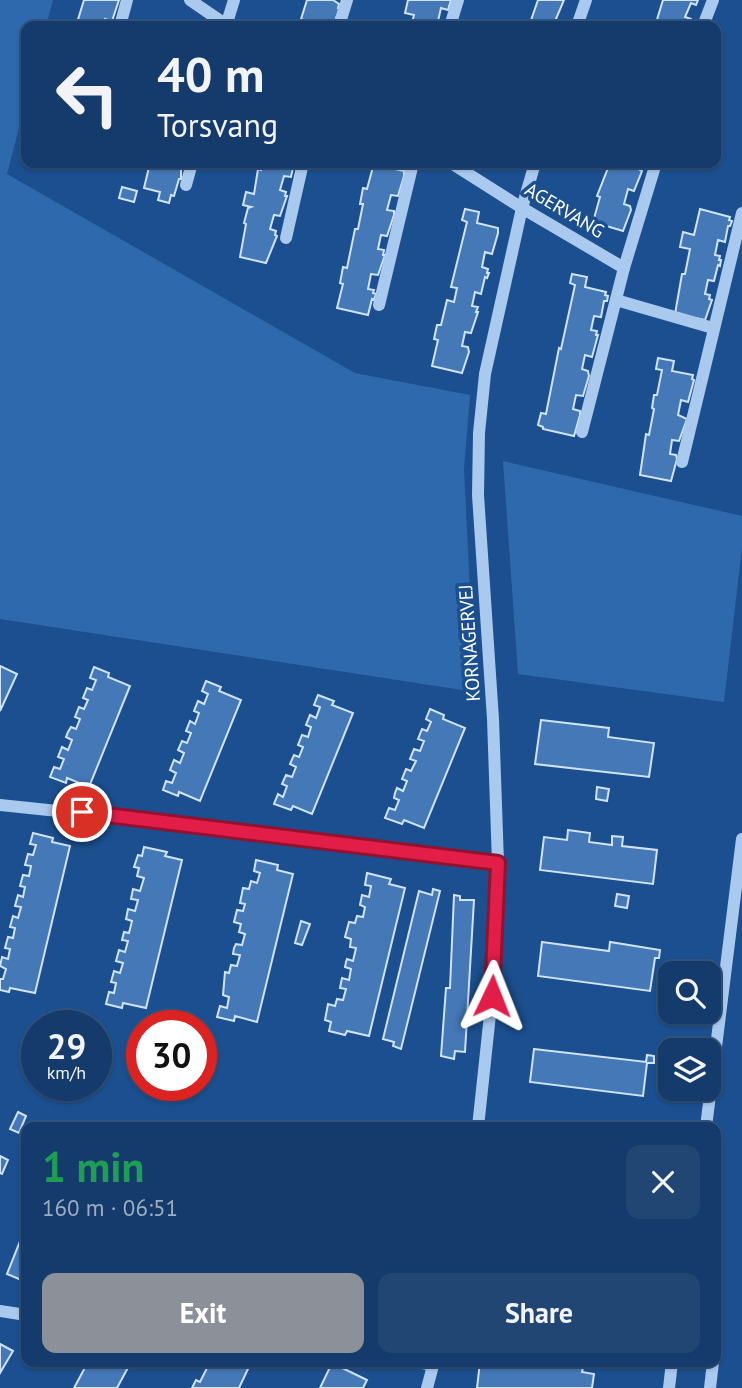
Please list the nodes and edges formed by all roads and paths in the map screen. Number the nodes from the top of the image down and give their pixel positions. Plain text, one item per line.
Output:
1 (127, 0) edge
2 (190, 0) edge
3 (234, 0) edge
4 (347, 0) edge
5 (458, 0) edge
6 (586, 0) edge
7 (713, 0) edge
8 (121, 21) edge
9 (220, 21) edge
10 (228, 21) edge
11 (341, 21) edge
12 (452, 21) edge
13 (579, 21) edge
14 (705, 21) edge
15 (191, 168) edge
16 (302, 168) edge
17 (412, 168) edge
18 (459, 168) edge
19 (534, 168) edge
20 (654, 168) edge
21 (186, 185) dead end
22 (522, 208) junction
23 (742, 214) edge
24 (286, 238) dead end
25 (624, 268) junction
26 (616, 300) junction
27 (379, 305) dead end
28 (713, 328) junction
29 (582, 432) dead end
30 (682, 462) dead end
31 (0, 804) edge
32 (742, 839) edge
33 (498, 863) junction
34 (479, 1122) edge
35 (707, 1122) edge
36 (0, 1311) edge
37 (21, 1314) edge
38 (432, 1367) edge
39 (671, 1367) edge
40 (712, 1367) edge
41 (426, 1388) edge
42 (668, 1388) edge
43 (710, 1388) edge

1 - 8 street
2 - 9 street
3 - 10 street
4 - 11 street
5 - 12 street
6 - 13 street
7 - 14 street
15 - 21 street
16 - 24 street
17 - 27 street
18 - 22 street, AGERVANG
19 - 22 street, KORNAGERVEJ
20 - 25 street
22 - 25 street, AGERVANG
22 - 33 street, KORNAGERVEJ
23 - 28 street
25 - 26 street
26 - 28 street
26 - 29 street
28 - 30 street
31 - 33 street
32 - 35 street
33 - 34 street, KORNAGERVEJ
36 - 37 street
38 - 41 street
39 - 42 street
40 - 43 street

